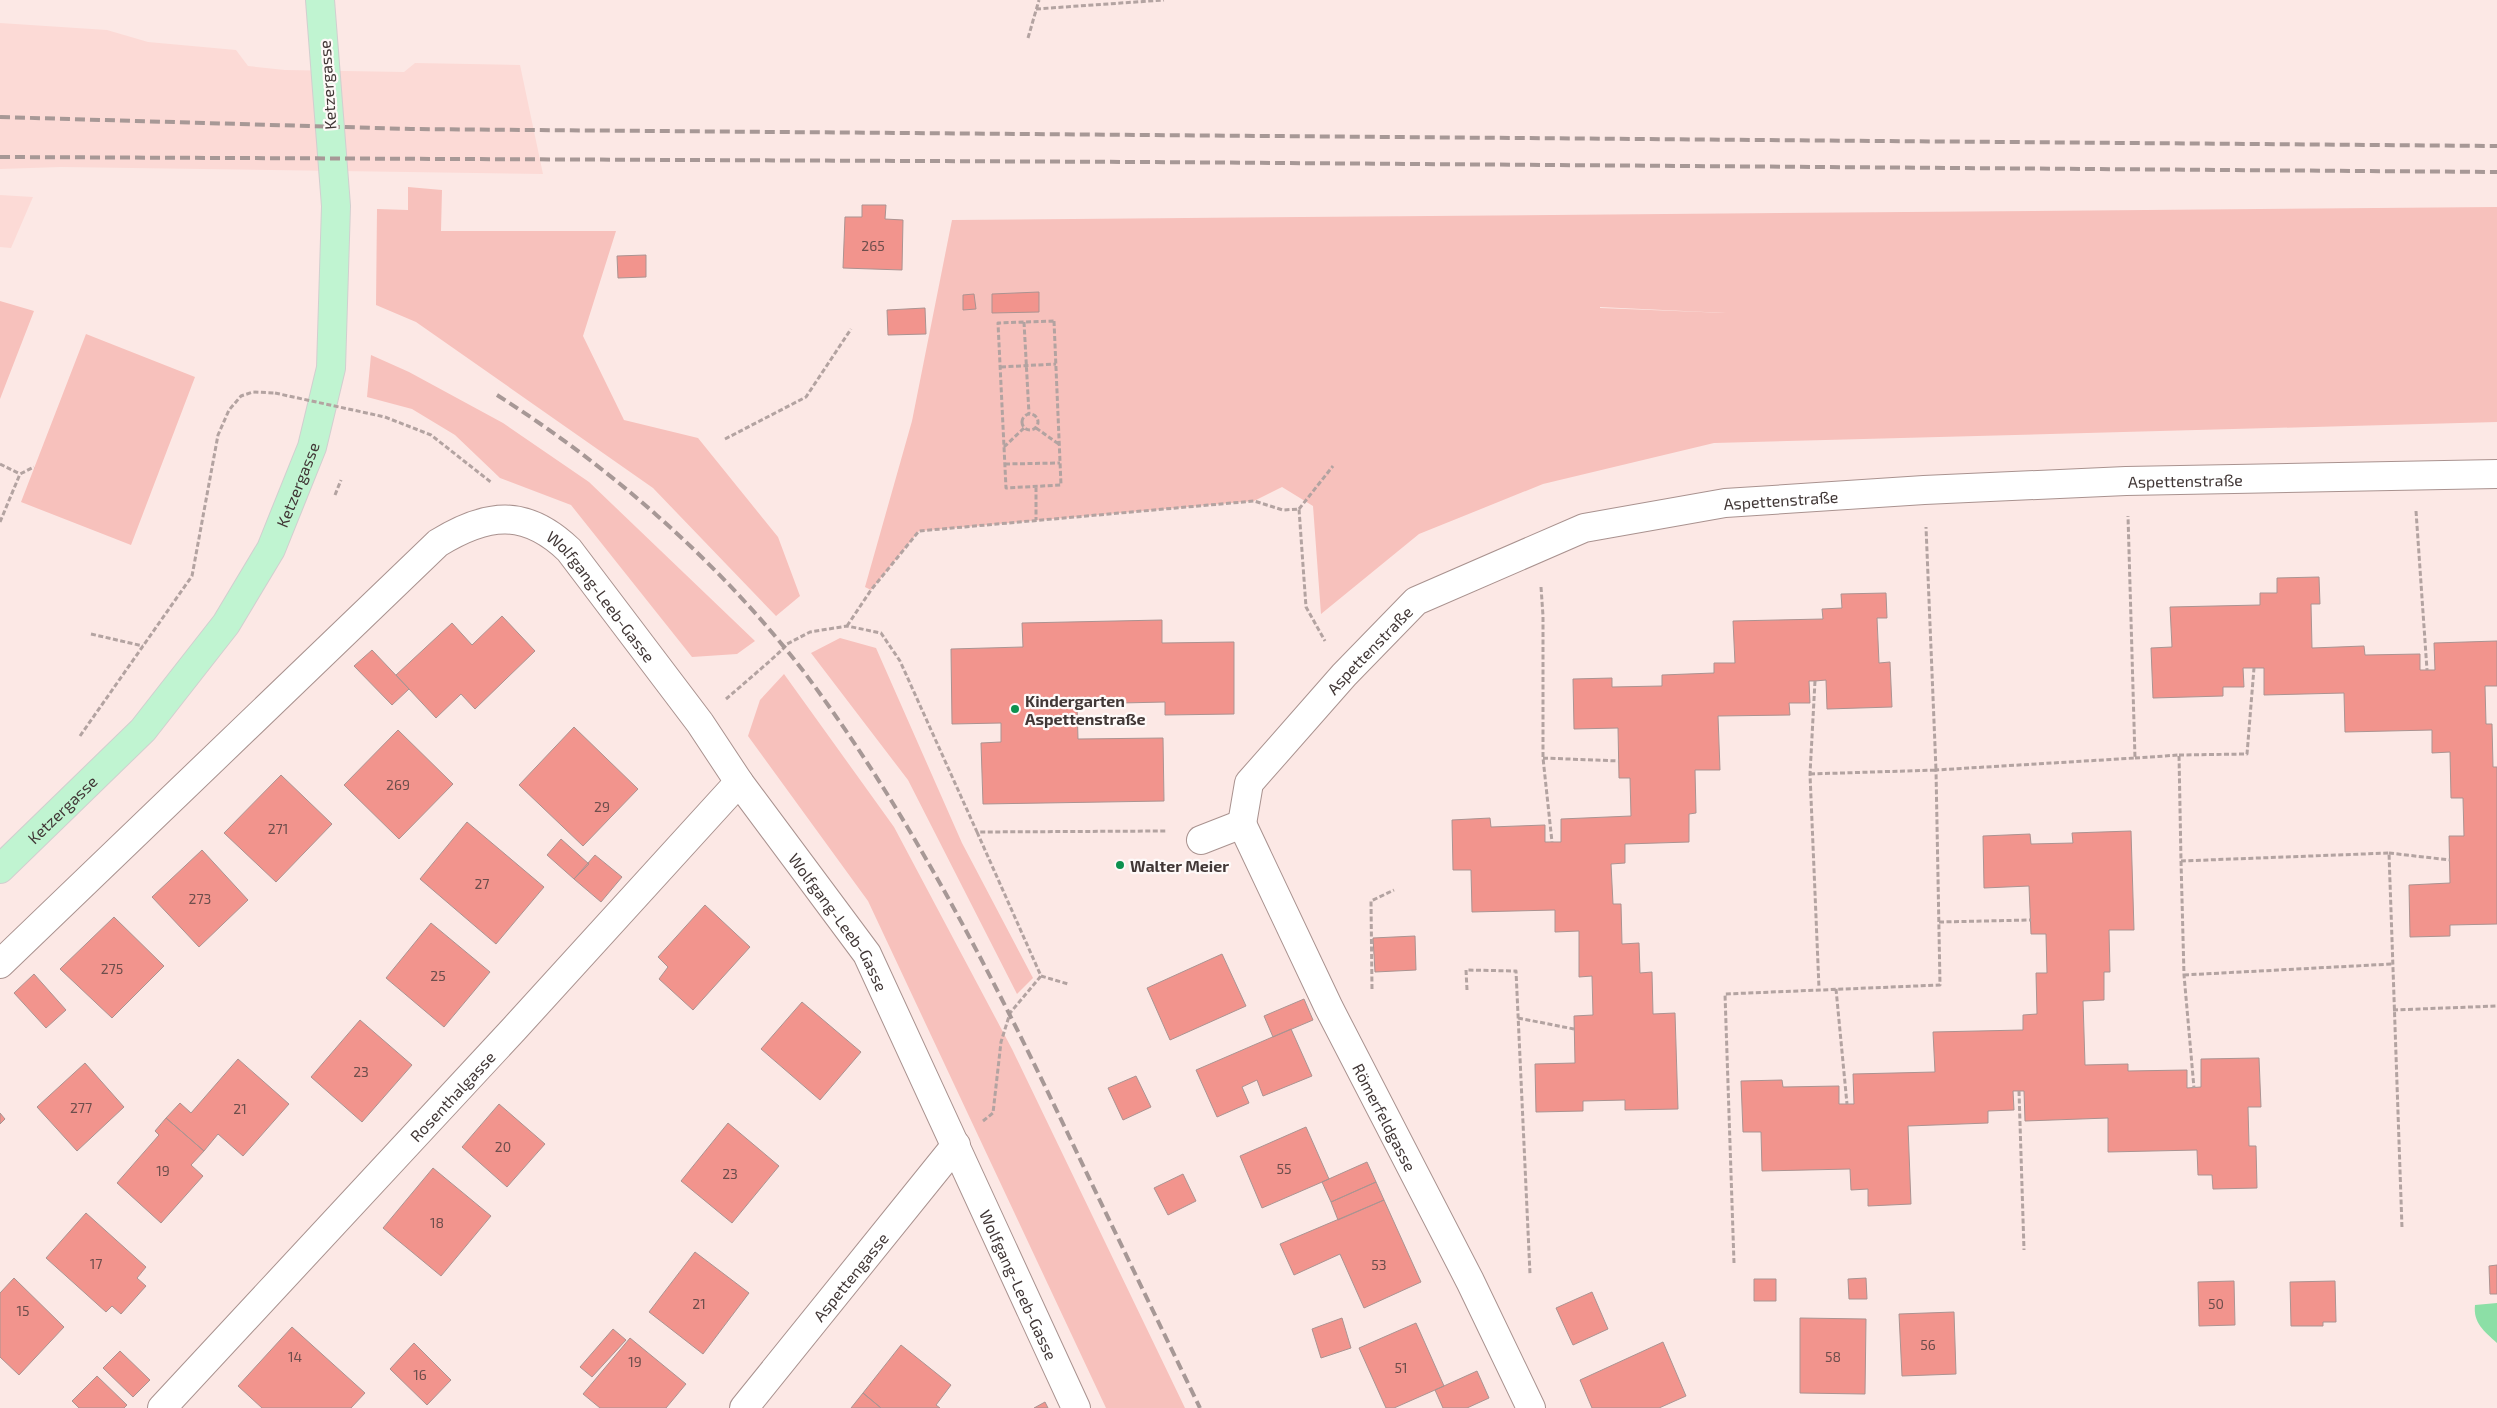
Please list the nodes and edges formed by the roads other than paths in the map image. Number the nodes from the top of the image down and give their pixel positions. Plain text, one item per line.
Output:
1 (320, 0) edge
2 (2497, 474) edge
3 (739, 782) junction
4 (1242, 824) junction
5 (1201, 840) road end
6 (0, 869) edge
7 (0, 964) edge
8 (956, 1144) junction
9 (162, 1408) edge
10 (744, 1408) edge
11 (1076, 1408) edge
12 (1531, 1408) edge

1 - 6 main road, Ketzergasse
2 - 4 street, Aspettenstraße
3 - 7 street, Wolfgang-Leeb-Gasse
3 - 8 street, Wolfgang-Leeb-Gasse
3 - 9 street, Rosenthalgasse
4 - 5 street
4 - 12 street, Römerfeldgasse
8 - 10 street, Aspettengasse
8 - 11 street, Wolfgang-Leeb-Gasse

